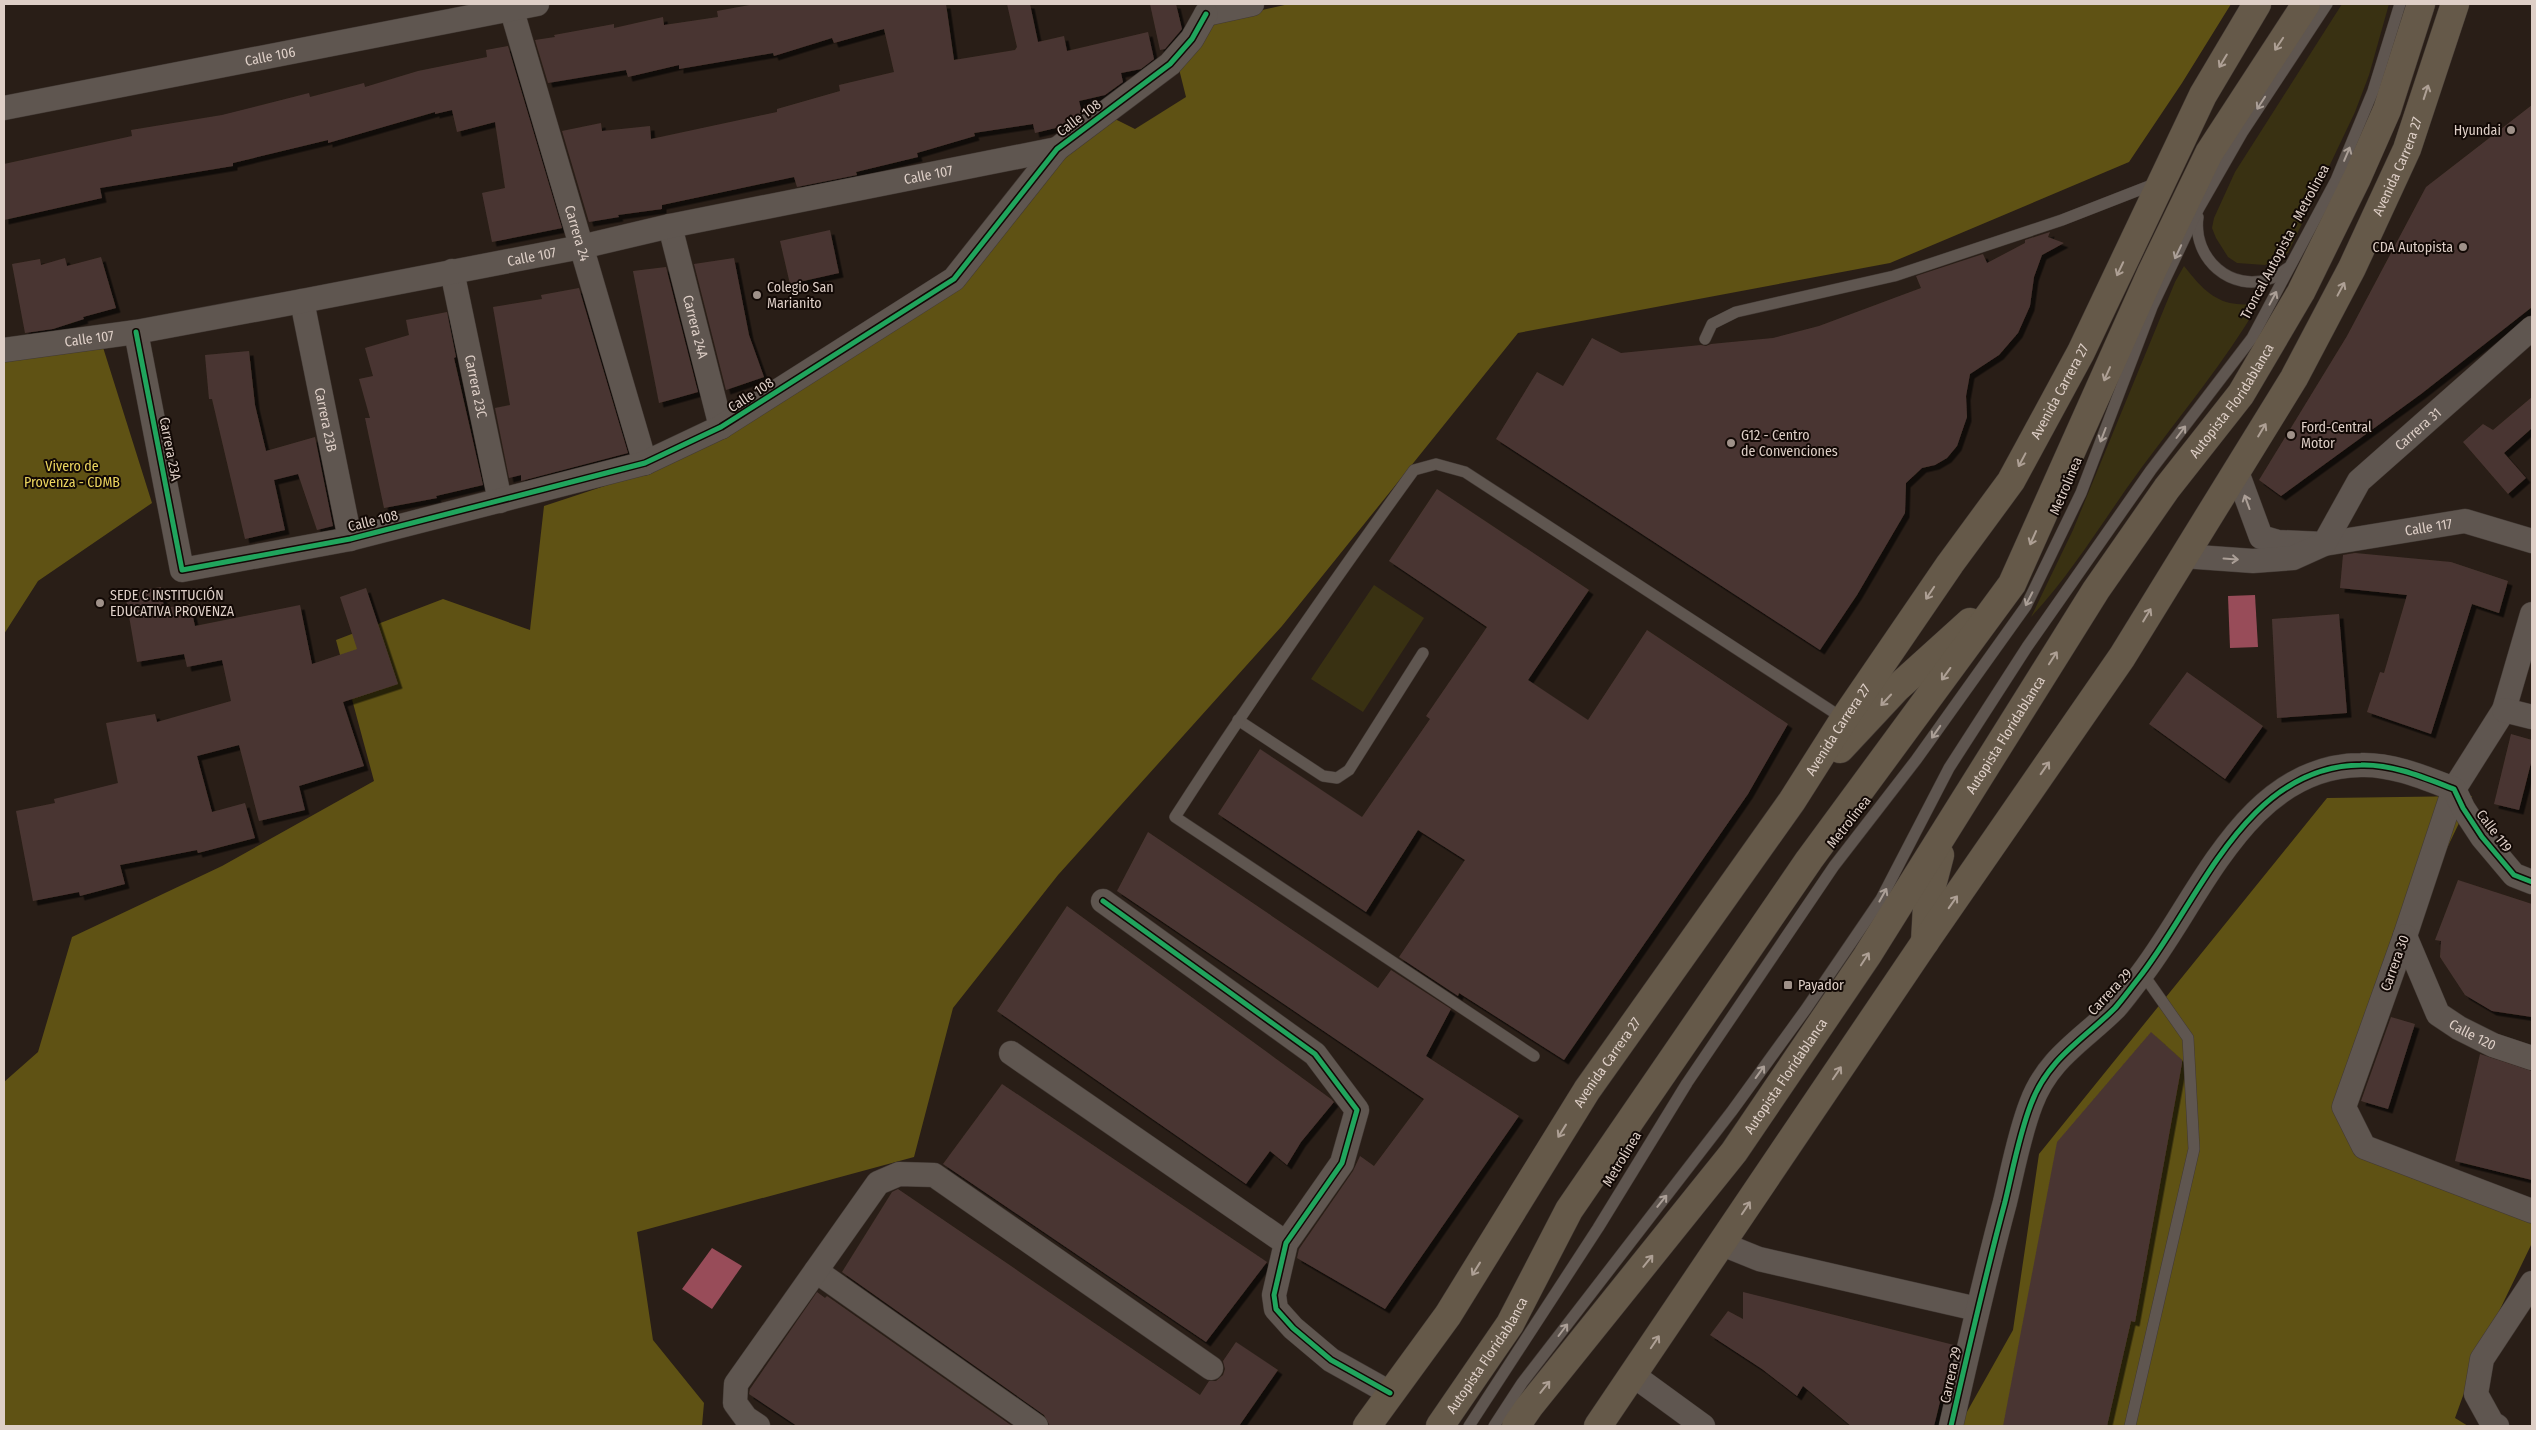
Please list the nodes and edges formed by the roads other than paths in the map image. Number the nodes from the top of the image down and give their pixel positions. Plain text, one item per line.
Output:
1 (537, 4) edge
2 (1252, 4) edge
3 (2258, 4) edge
4 (2306, 4) edge
5 (2327, 4) edge
6 (2400, 4) edge
7 (2421, 4) edge
8 (2456, 4) edge
9 (510, 7) edge
10 (1205, 9) edge
11 (4, 108) edge
12 (1057, 149) junction
13 (2161, 181) junction
14 (2199, 208) junction
15 (670, 226) junction
16 (581, 247) junction
17 (2290, 267) junction
18 (452, 271) junction
19 (302, 301) junction
20 (2532, 328) edge
21 (136, 332) junction
22 (1705, 339) dead end
23 (4, 350) edge
24 (721, 427) junction
25 (645, 463) junction
26 (2237, 472) junction
27 (500, 501) junction
28 (350, 539) junction
29 (2532, 541) edge
30 (2324, 544) junction
31 (2183, 556) junction
32 (182, 570) joint
33 (2012, 584) junction
34 (2532, 614) edge
35 (1423, 653) dead end
36 (2504, 710) junction
37 (2532, 718) edge
38 (1844, 719) junction
39 (1238, 720) junction
40 (2458, 799) junction
41 (1792, 801) junction
42 (1949, 824) junction
43 (2532, 882) edge
44 (1103, 901) dead end
45 (2405, 936) junction
46 (1925, 942) junction
47 (2143, 974) junction
48 (1011, 1053) dead end
49 (1534, 1056) dead end
50 (2532, 1058) edge
51 (2532, 1211) edge
52 (1286, 1243) junction
53 (1722, 1244) junction
54 (816, 1271) junction
55 (2532, 1283) edge
56 (1977, 1309) junction
57 (1210, 1368) dead end
58 (1633, 1375) junction
59 (1390, 1393) junction
60 (758, 1426) edge
61 (1036, 1426) edge
62 (1367, 1426) edge
63 (1440, 1426) edge
64 (1469, 1426) edge
65 (1494, 1426) edge
66 (1516, 1426) edge
67 (1598, 1426) edge
68 (1704, 1426) edge
69 (1951, 1426) edge
70 (2130, 1426) edge
71 (2497, 1426) edge

1 - 9 street, Calle 106
2 - 10 street
3 -> 13 highway, Avenida Carrera 27
4 -> 33 highway, Autopista Floridablanca
5 -> 14 lane
17 -> 6 lane, Troncal Autopista - Metrolinea
42 -> 7 highway, Autopista Floridablanca
26 -> 8 highway, Avenida Carrera 27
9 - 11 street, Calle 106
9 - 16 street, Carrera 24
10 - 12 street, Calle 108
12 - 15 street, Calle 107
12 - 24 street, Calle 108
13 - 22 lane
13 -> 38 highway, Avenida Carrera 27
14 - 17 lane
14 -> 64 lane, Metrolínea
15 - 16 street, Calle 107
15 - 24 street, Carrera 24A
16 - 18 street, Calle 107
16 - 25 street, Carrera 24
65 -> 17 lane, Troncal Autopista - Metrolinea
18 - 19 street, Calle 107
18 - 27 street, Carrera 23C
19 - 21 street, Calle 107
19 - 28 street, Carrera 23B
20 - 30 street, Carrera 31
21 - 23 street, Calle 107
21 - 32 street, Carrera 23A
24 - 25 street, Calle 108
25 - 27 street, Calle 108
30 -> 26 street
26 - 31 highway, Avenida Carrera 27
27 - 28 street, Calle 108
28 - 32 street, Calle 108
29 - 30 street, Calle 117
31 -> 30 street
46 -> 31 highway, Avenida Carrera 27
33 -> 41 highway
33 -> 63 highway, Autopista Floridablanca
34 - 36 street, Carrera 30
35 - 39 lane
36 - 37 street
36 - 40 street, Carrera 30
38 - 39 lane
38 - 41 highway, Avenida Carrera 27
39 - 49 lane
40 - 43 street, Calle 119
40 - 45 street, Carrera 30
40 - 47 street, Carrera 29
41 -> 59 highway, Avenida Carrera 27
42 - 46 highway
66 -> 42 highway, Autopista Floridablanca
44 - 52 street
45 - 50 street, Calle 120
45 - 51 street, Carrera 30
53 -> 46 highway, Avenida Carrera 27
47 - 56 street, Carrera 29
47 - 70 lane
48 - 52 street
52 - 59 street
53 - 56 street
58 -> 53 highway, Avenida Carrera 27
54 - 57 street
54 - 60 street
54 - 61 street
55 - 71 street
56 - 69 street, Carrera 29
58 - 67 highway, Avenida Carrera 27
58 - 68 street
59 - 62 highway, Avenida Carrera 27

